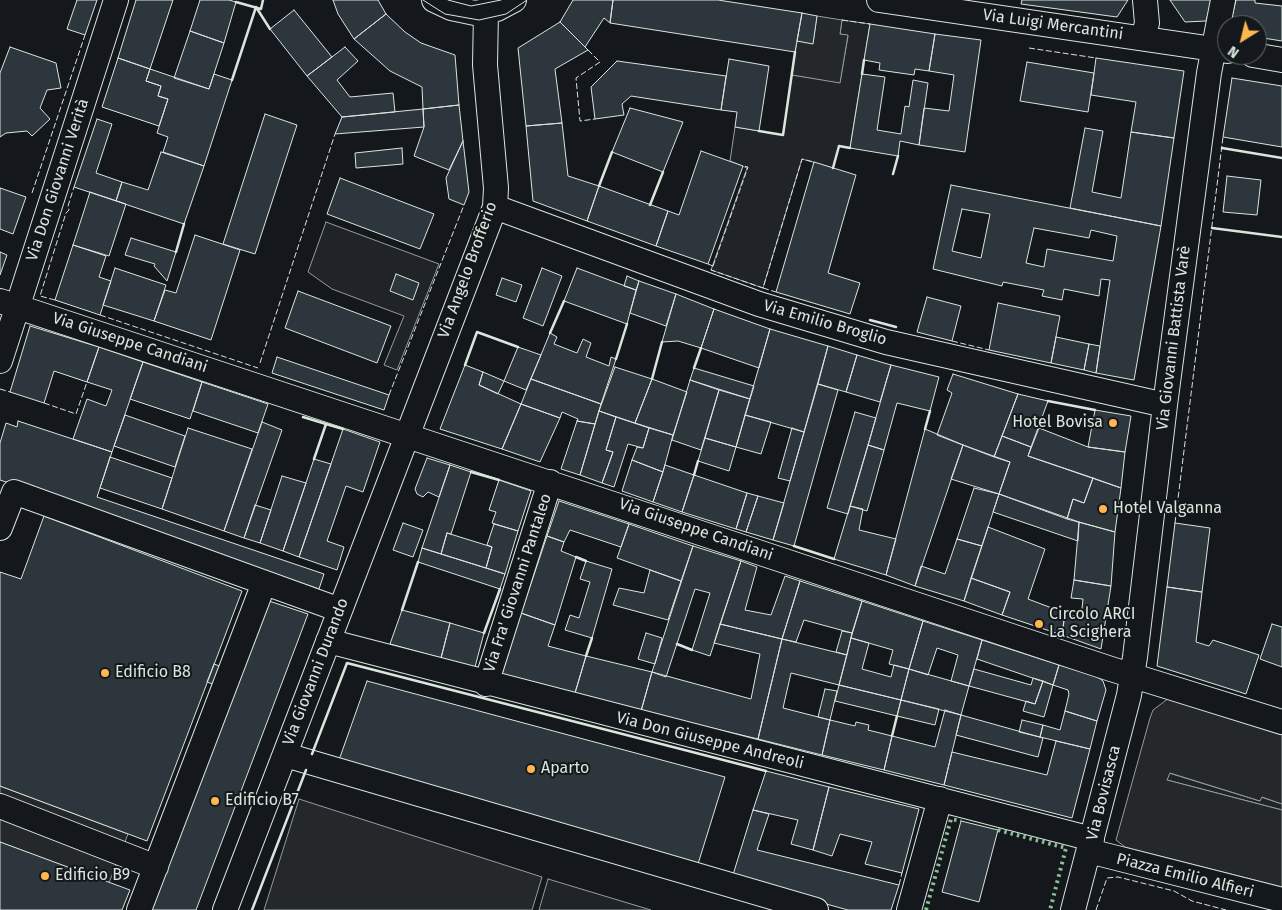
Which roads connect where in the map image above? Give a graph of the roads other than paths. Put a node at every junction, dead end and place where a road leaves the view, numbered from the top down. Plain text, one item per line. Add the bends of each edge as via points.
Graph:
1 (116, 0) edge
2 (434, 0) edge
3 (514, 0) edge
4 (879, 0) edge
5 (1145, 0) edge
6 (1223, 0) edge
7 (486, 11) junction
8 (1222, 15) edge
9 (1143, 38) junction
10 (1217, 50) edge
11 (1267, 58) edge
12 (1282, 60) edge
13 (1218, 65) edge
14 (495, 207) junction
15 (9, 304) edge
16 (0, 361) edge
17 (1165, 405) junction
18 (406, 434) junction
19 (550, 482) junction
20 (0, 528) edge
21 (264, 583) junction
22 (340, 610) junction
23 (328, 641) junction
24 (1132, 676) junction
25 (486, 684) junction
26 (1282, 722) edge
27 (289, 756) dead end
28 (940, 799) junction
29 (0, 806) edge
30 (1090, 845) junction
31 (156, 867) junction
32 (1282, 900) edge
33 (139, 910) edge
34 (225, 910) edge
35 (816, 910) edge
36 (909, 910) edge
37 (1073, 910) edge

1 - 15 street, Via Don Giovanni Verità
2 - 7 street via 464,12
3 - 7 street
4 - 9 street, Via Luigi Mercantini
5 - 9 street via 1147,23
6 - 8 street, Via Giovanni Battista Varè
7 - 14 street, Via Angelo Brofferio via 485,65
9 - 10 street, Via Luigi Mercantini
11 - 12 street
13 - 17 street, Via Giovanni Battista Varè
14 - 17 street, Via Emilio Broglio via 758,304 868,336
14 - 18 street, Via Angelo Brofferio
15 - 16 street, Via Don Giovanni Verità
15 - 18 street, Via Giuseppe Candiani via 263,378
17 - 24 street, Via Giovanni Battista Varè
18 - 19 street, Via Giuseppe Candiani
18 - 22 street, Via Giovanni Durando
19 - 24 street, Via Giuseppe Candiani
19 - 25 street, Via Fra' Giovanni Pantaleo
20 - 21 street via 14,492
21 - 22 street
21 - 31 street
22 - 23 street, Via Giovanni Durando
23 - 25 street, Via Don Giuseppe Andreoli
23 - 34 street, Via Giovanni Durando
24 - 26 street
24 - 30 street, Via Bovisasca
25 - 28 street, Via Don Giuseppe Andreoli
27 - 35 street
28 - 30 street, Via Don Giuseppe Andreoli
28 - 36 street
29 - 31 street
30 - 32 street, Piazza Emilio Alfieri
30 - 37 street, Via Bovisasca
31 - 33 street

